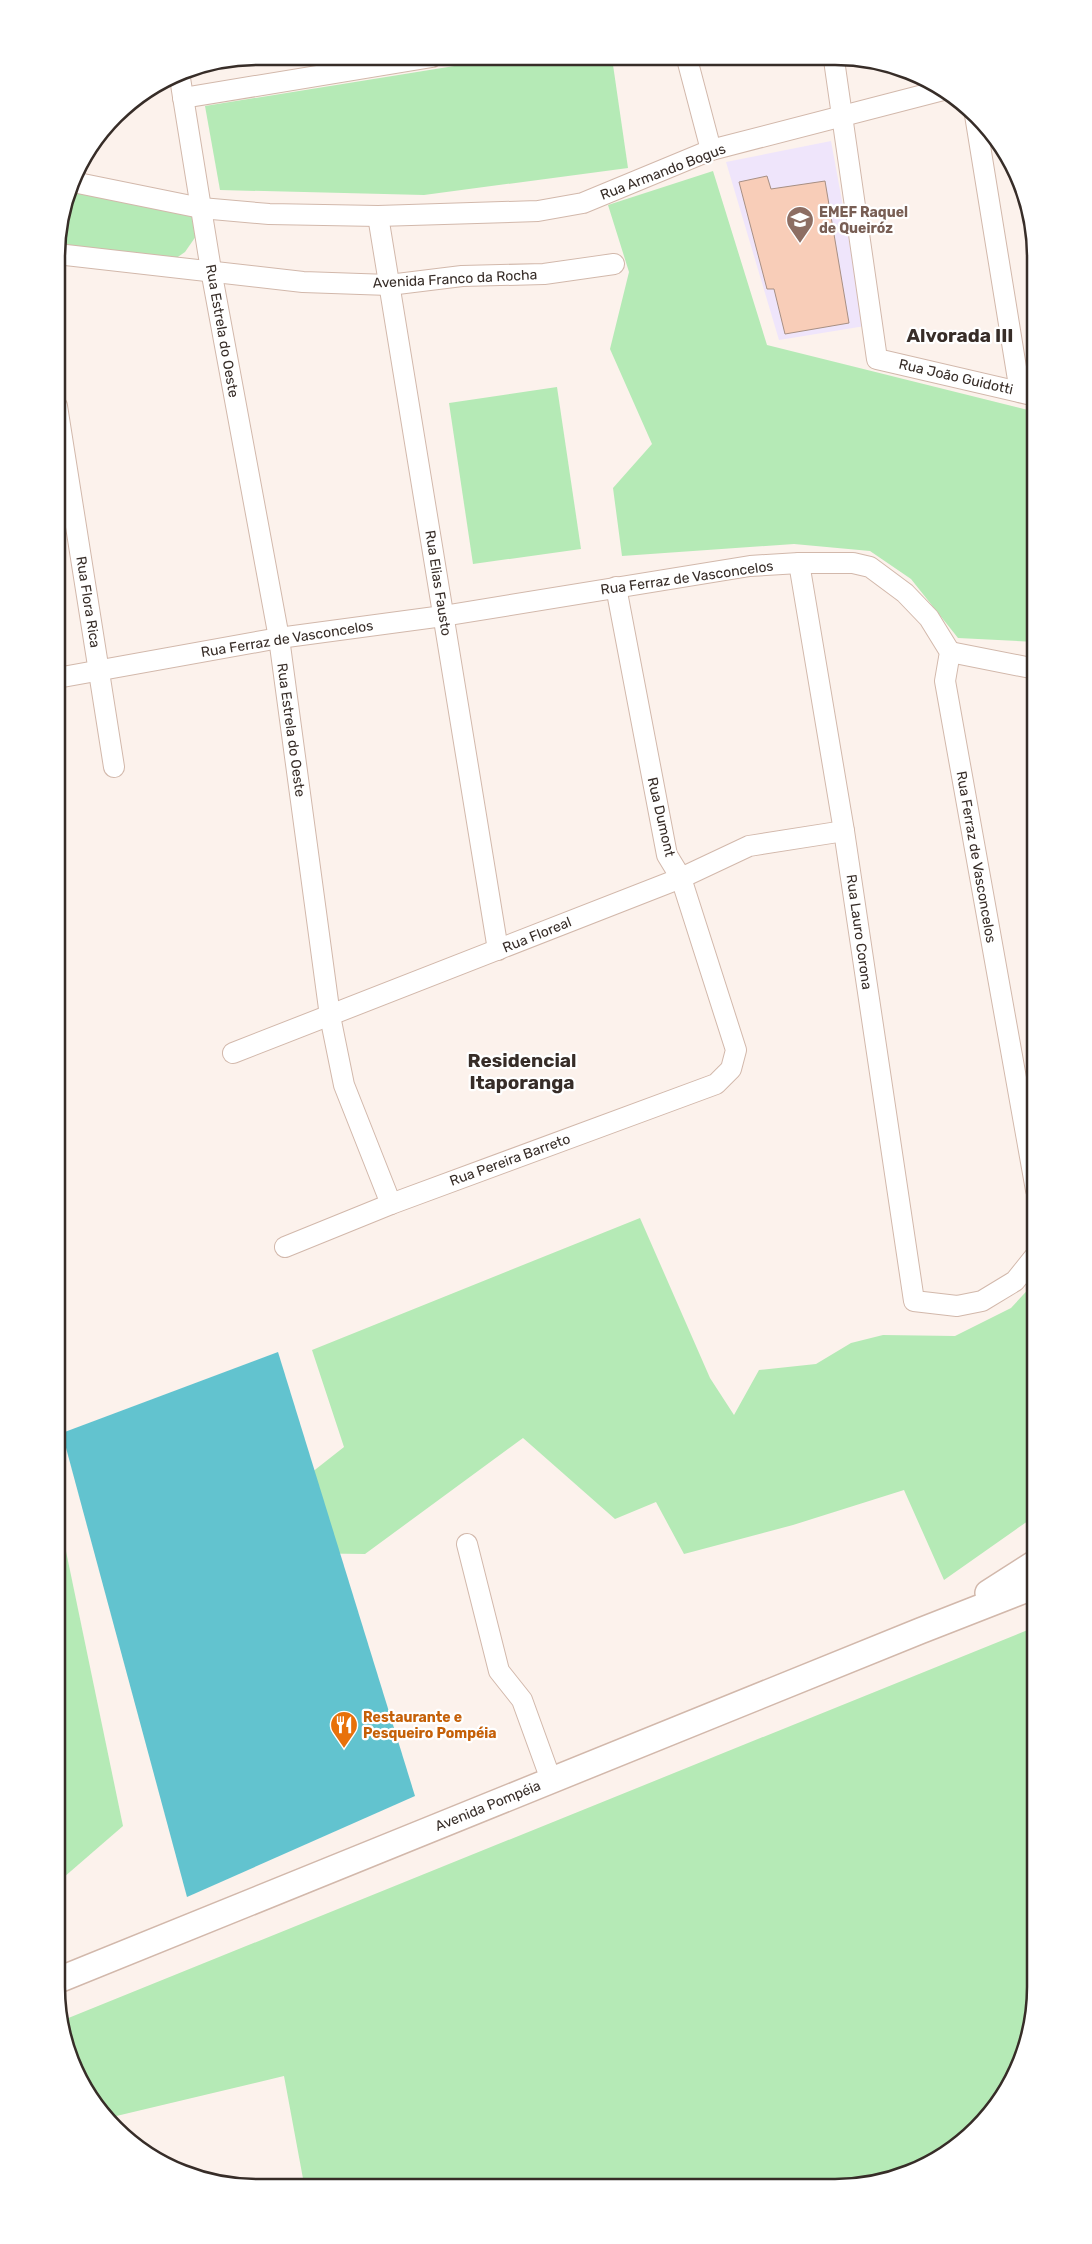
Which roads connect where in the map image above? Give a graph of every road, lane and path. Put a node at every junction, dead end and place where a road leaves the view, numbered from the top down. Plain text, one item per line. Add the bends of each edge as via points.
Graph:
1 (344, 65) edge
2 (689, 65) edge
3 (835, 65) edge
4 (180, 81) edge
5 (933, 92) edge
6 (183, 98) junction
7 (843, 116) junction
8 (978, 129) edge
9 (711, 150) junction
10 (80, 183) edge
11 (201, 208) junction
12 (378, 216) junction
13 (65, 255) edge
14 (614, 264) dead end
15 (210, 270) junction
16 (389, 285) junction
17 (1027, 389) edge
18 (1027, 394) edge
19 (65, 457) edge
20 (799, 564) junction
21 (616, 587) junction
22 (443, 616) junction
23 (279, 638) junction
24 (950, 652) junction
25 (1027, 666) edge
26 (99, 672) junction
27 (65, 677) edge
28 (114, 767) dead end
29 (844, 831) junction
30 (681, 878) junction
31 (498, 950) junction
32 (330, 1016) junction
33 (233, 1052) dead end
34 (731, 1068) joint
35 (1027, 1140) edge
36 (391, 1204) junction
37 (285, 1246) dead end
38 (1027, 1267) edge
39 (467, 1544) dead end
40 (1027, 1568) edge
41 (1027, 1589) edge
42 (920, 1631) junction
43 (551, 1780) junction
44 (65, 1977) edge

1 - 6 street
2 - 9 street
3 - 7 street
4 - 6 street, Rua Estrela do Oeste
5 - 7 street, Rua Armando Bogus
6 - 11 street, Rua Estrela do Oeste
7 - 9 street, Rua Armando Bogus
7 - 18 street, Rua João Guidotti via 877,358
8 - 17 street
9 - 12 street, Rua Armando Bogus via 583,203 538,211
10 - 11 street
11 - 12 street via 269,214
11 - 15 street, Rua Estrela do Oeste
12 - 16 street, Rua Elias Fausto
13 - 15 street, Avenida Franco da Rocha
14 - 16 street, Avenida Franco da Rocha via 544,274 462,276
15 - 16 street, Avenida Franco da Rocha via 303,282
15 - 23 street, Rua Estrela do Oeste
16 - 22 street, Rua Elias Fausto
19 - 26 street, Rua Flora Rica
20 - 21 street, Rua Ferraz de Vasconcelos via 750,566
20 - 24 street, Rua Ferraz de Vasconcelos via 853,563 870,568 905,594 929,618
20 - 29 street, Rua Lauro Corona
21 - 22 street, Rua Ferraz de Vasconcelos
21 - 30 street, Rua Dumont via 667,855
22 - 23 street, Rua Ferraz de Vasconcelos
22 - 31 street, Rua Elias Fausto
23 - 26 street, Rua Ferraz de Vasconcelos
23 - 32 street, Rua Estrela do Oeste
24 - 25 street
24 - 35 street, Rua Ferraz de Vasconcelos via 945,681
26 - 27 street, Rua Ferraz de Vasconcelos
26 - 28 street, Rua Flora Rica
29 - 30 street, Rua Floreal via 749,846
29 - 38 street, Rua Lauro Corona via 914,1301 956,1306 982,1301 1015,1281
30 - 31 street, Rua Floreal
30 - 34 street, Rua Dumont via 736,1050
31 - 32 street, Rua Floreal
32 - 33 street, Rua Floreal
32 - 36 street, Rua Estrela do Oeste via 344,1085
34 - 36 street, Rua Pereira Barreto via 716,1084
36 - 37 street, Rua Pereira Barreto
39 - 43 street via 499,1671 522,1700
40 - 42 main road, Avenida Pompéia
41 - 42 main road, Avenida Pompéia
42 - 43 main road, Avenida Pompéia
43 - 44 main road, Avenida Pompéia

